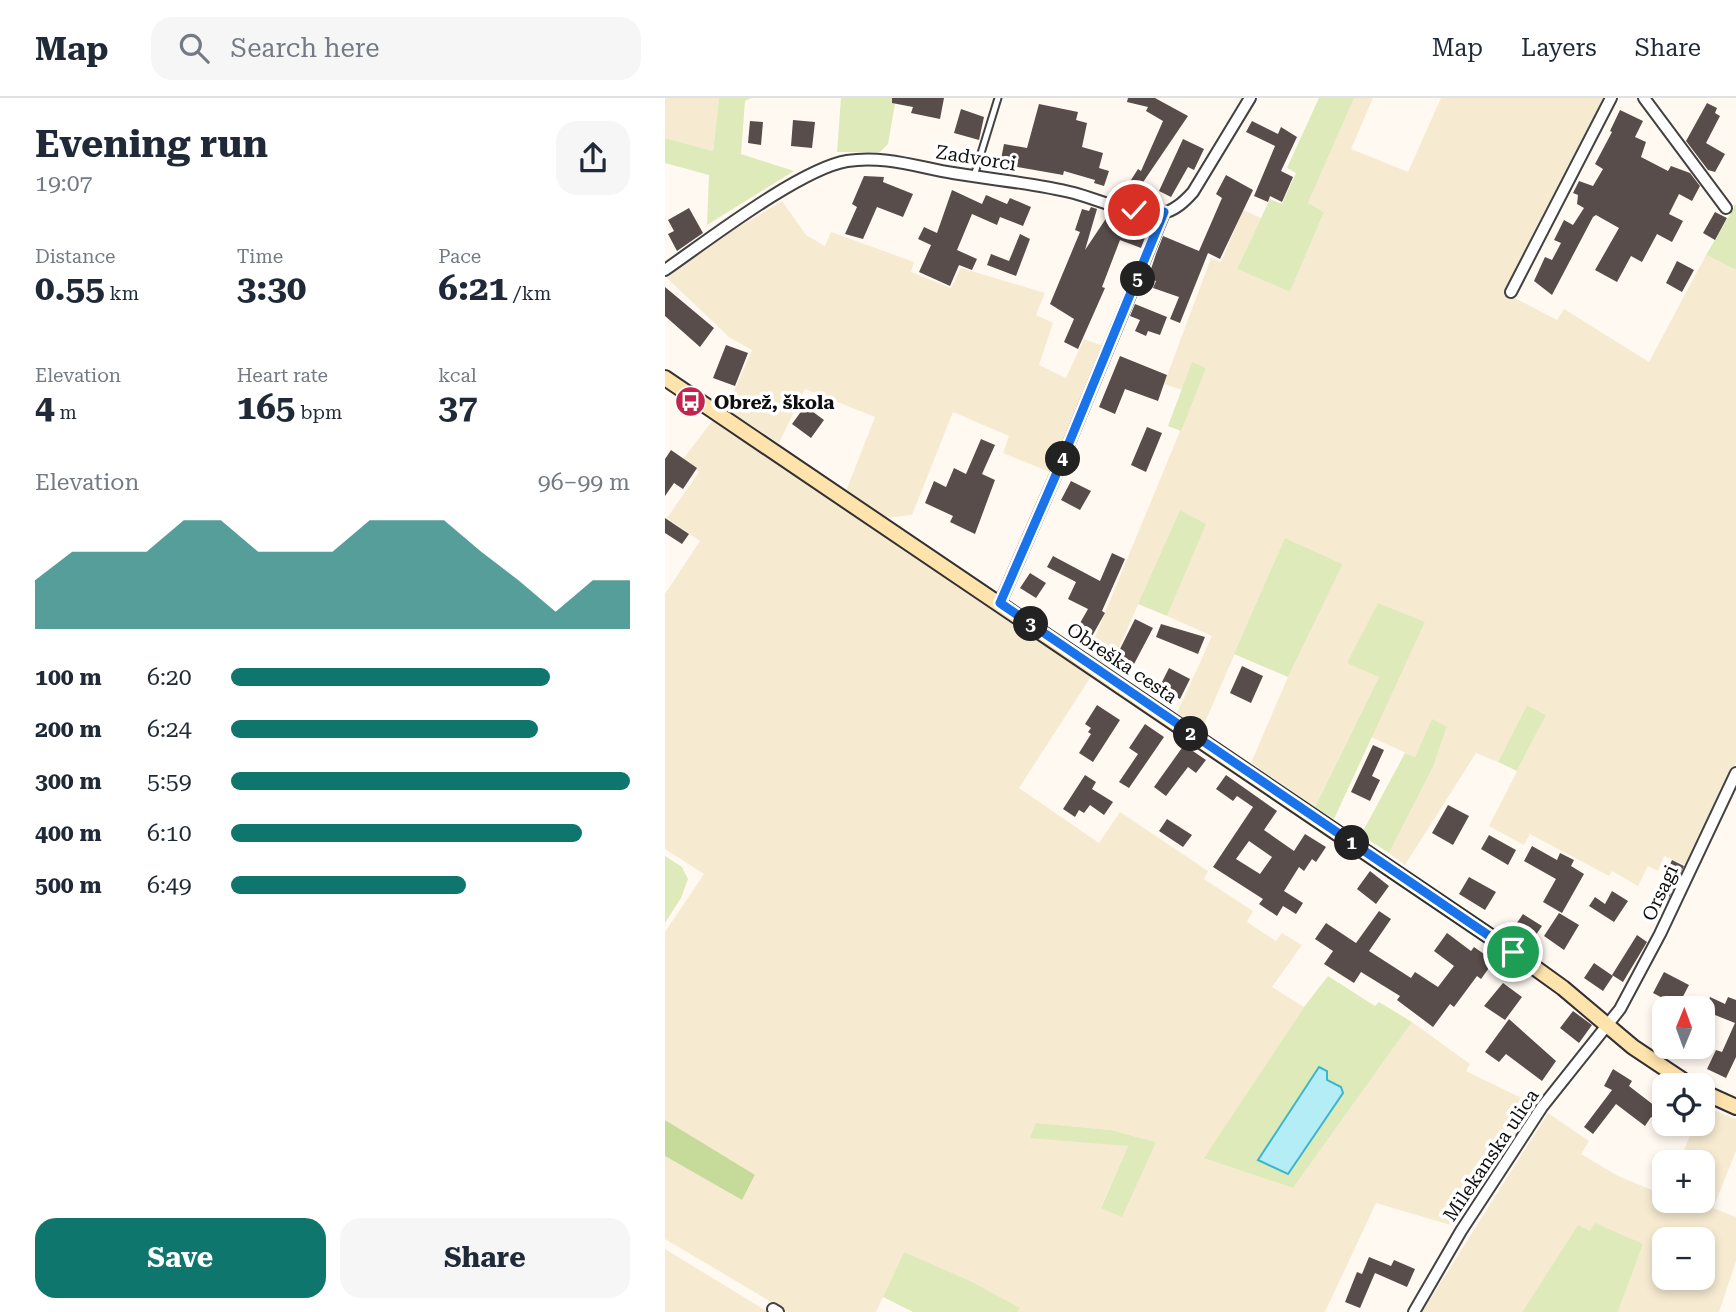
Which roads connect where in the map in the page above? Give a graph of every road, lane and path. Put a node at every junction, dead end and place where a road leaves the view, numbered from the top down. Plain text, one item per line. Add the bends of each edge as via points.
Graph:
1 (998, 98) edge
2 (1250, 98) edge
3 (1611, 98) edge
4 (1644, 98) edge
5 (974, 176) junction
6 (1726, 208) dead end
7 (1164, 212) junction
8 (665, 270) edge
9 (1511, 292) dead end
10 (665, 378) edge
11 (1000, 603) junction
12 (1736, 773) edge
13 (1608, 1025) junction
14 (1670, 1073) edge
15 (1715, 1098) edge
16 (1736, 1107) edge
17 (1414, 1312) edge

1 - 5 lane
2 - 7 street via 1193,192
3 - 9 street
4 - 6 street
5 - 7 street, Zadvorci via 1056,189 1150,213
5 - 8 street, Zadvorci via 876,160 831,165
7 - 11 street
10 - 11 main road, Obreška cesta
11 - 13 main road, Obreška cesta via 1513,952
12 - 13 street, Orsagi via 1660,934
13 - 14 main road, Obreška cesta
13 - 17 street, Milekanska ulica via 1542,1107
15 - 16 main road

